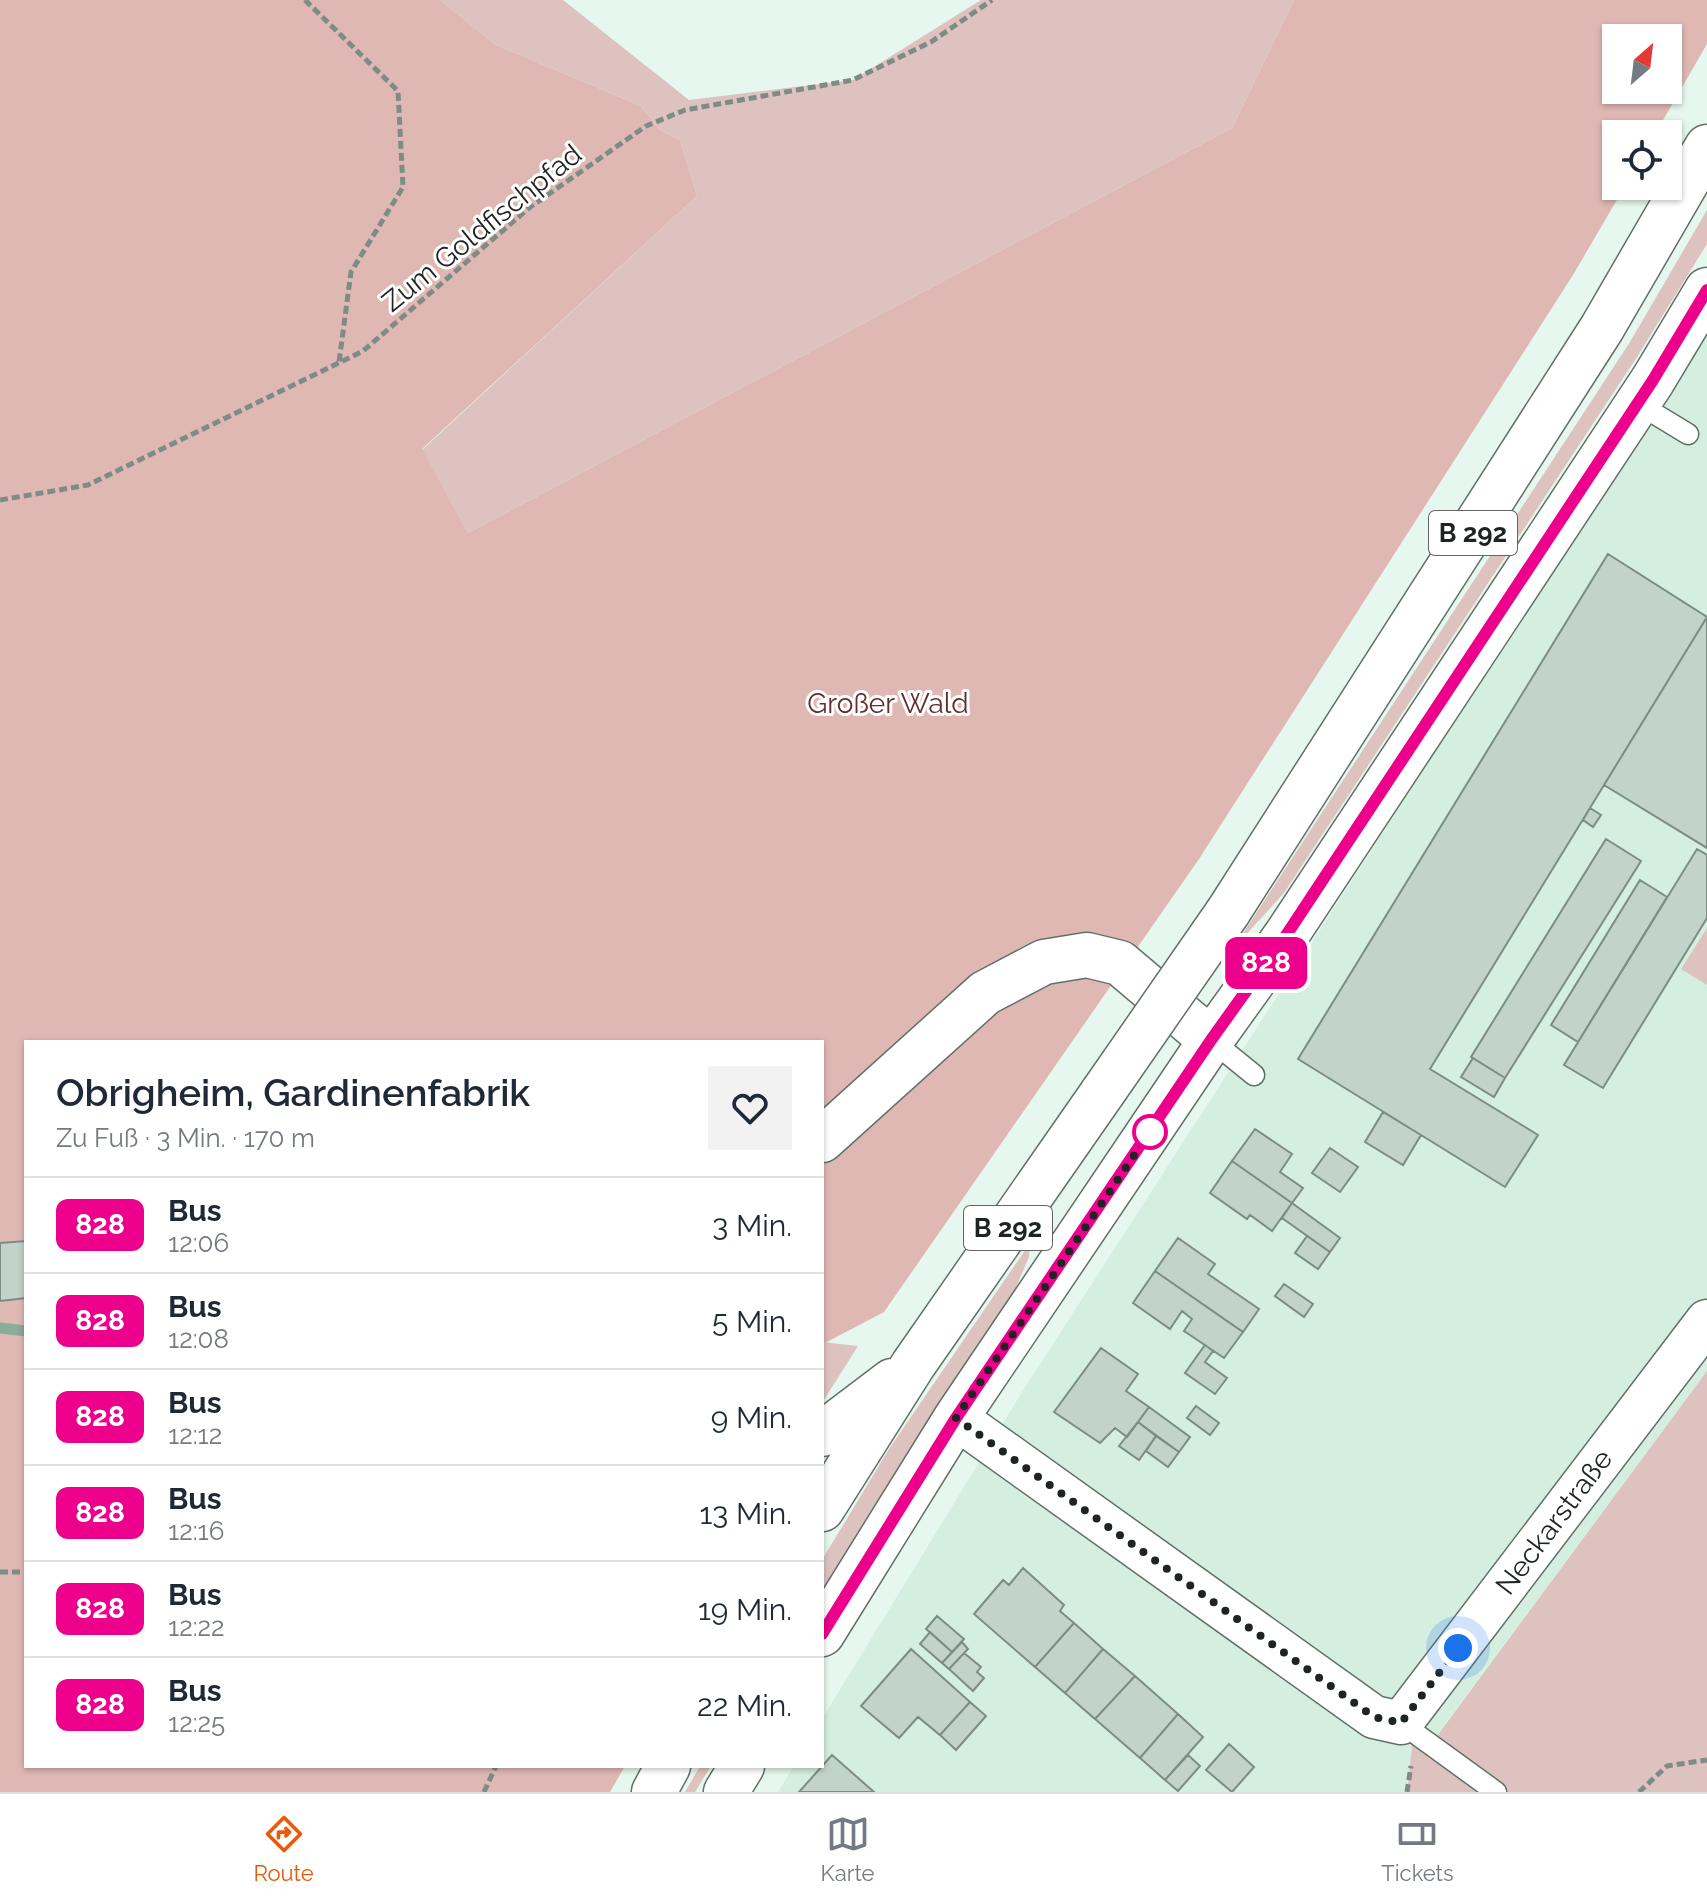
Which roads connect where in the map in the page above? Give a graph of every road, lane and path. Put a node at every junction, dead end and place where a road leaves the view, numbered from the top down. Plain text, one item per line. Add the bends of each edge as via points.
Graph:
1 (305, 0) edge
2 (992, 0) edge
3 (1707, 147) edge
4 (1707, 290) edge
5 (339, 363) junction
6 (1637, 403) junction
7 (1688, 434) dead end
8 (0, 500) edge
9 (1211, 1040) junction
10 (1254, 1075) dead end
11 (824, 1138) edge
12 (1707, 1321) edge
13 (913, 1365) junction
14 (956, 1418) junction
15 (824, 1432) edge
16 (824, 1506) edge
17 (0, 1572) edge
18 (24, 1572) edge
19 (824, 1631) edge
20 (1401, 1723) junction
21 (1707, 1760) edge
22 (495, 1768) edge
23 (667, 1768) edge
24 (741, 1768) edge
25 (484, 1792) edge
26 (654, 1792) edge
27 (726, 1792) edge
28 (1496, 1792) edge
29 (1639, 1792) edge

1 - 5 path via 398,91 403,187 351,272
2 - 5 path, Zum Goldfischpfad via 931,42 853,80 685,110 646,126 529,208 363,351
3 - 13 main road, B 292, bridge via 1602,328 1228,912
4 - 6 main road
5 - 8 path, Zum Goldfischpfad via 88,485
6 - 7 lane
6 - 9 main road via 1287,934
9 - 10 lane
9 - 11 main road via 1120,963 1087,955 1044,962 985,993
9 - 14 main road
12 - 20 street, Neckarstraße
13 - 15 main road
13 - 16 main road, B 292
14 - 19 main road
14 - 20 street via 1374,1717
17 - 18 path
20 - 28 lane
21 - 29 path via 1667,1766
22 - 25 path
23 - 26 main road
24 - 27 main road

